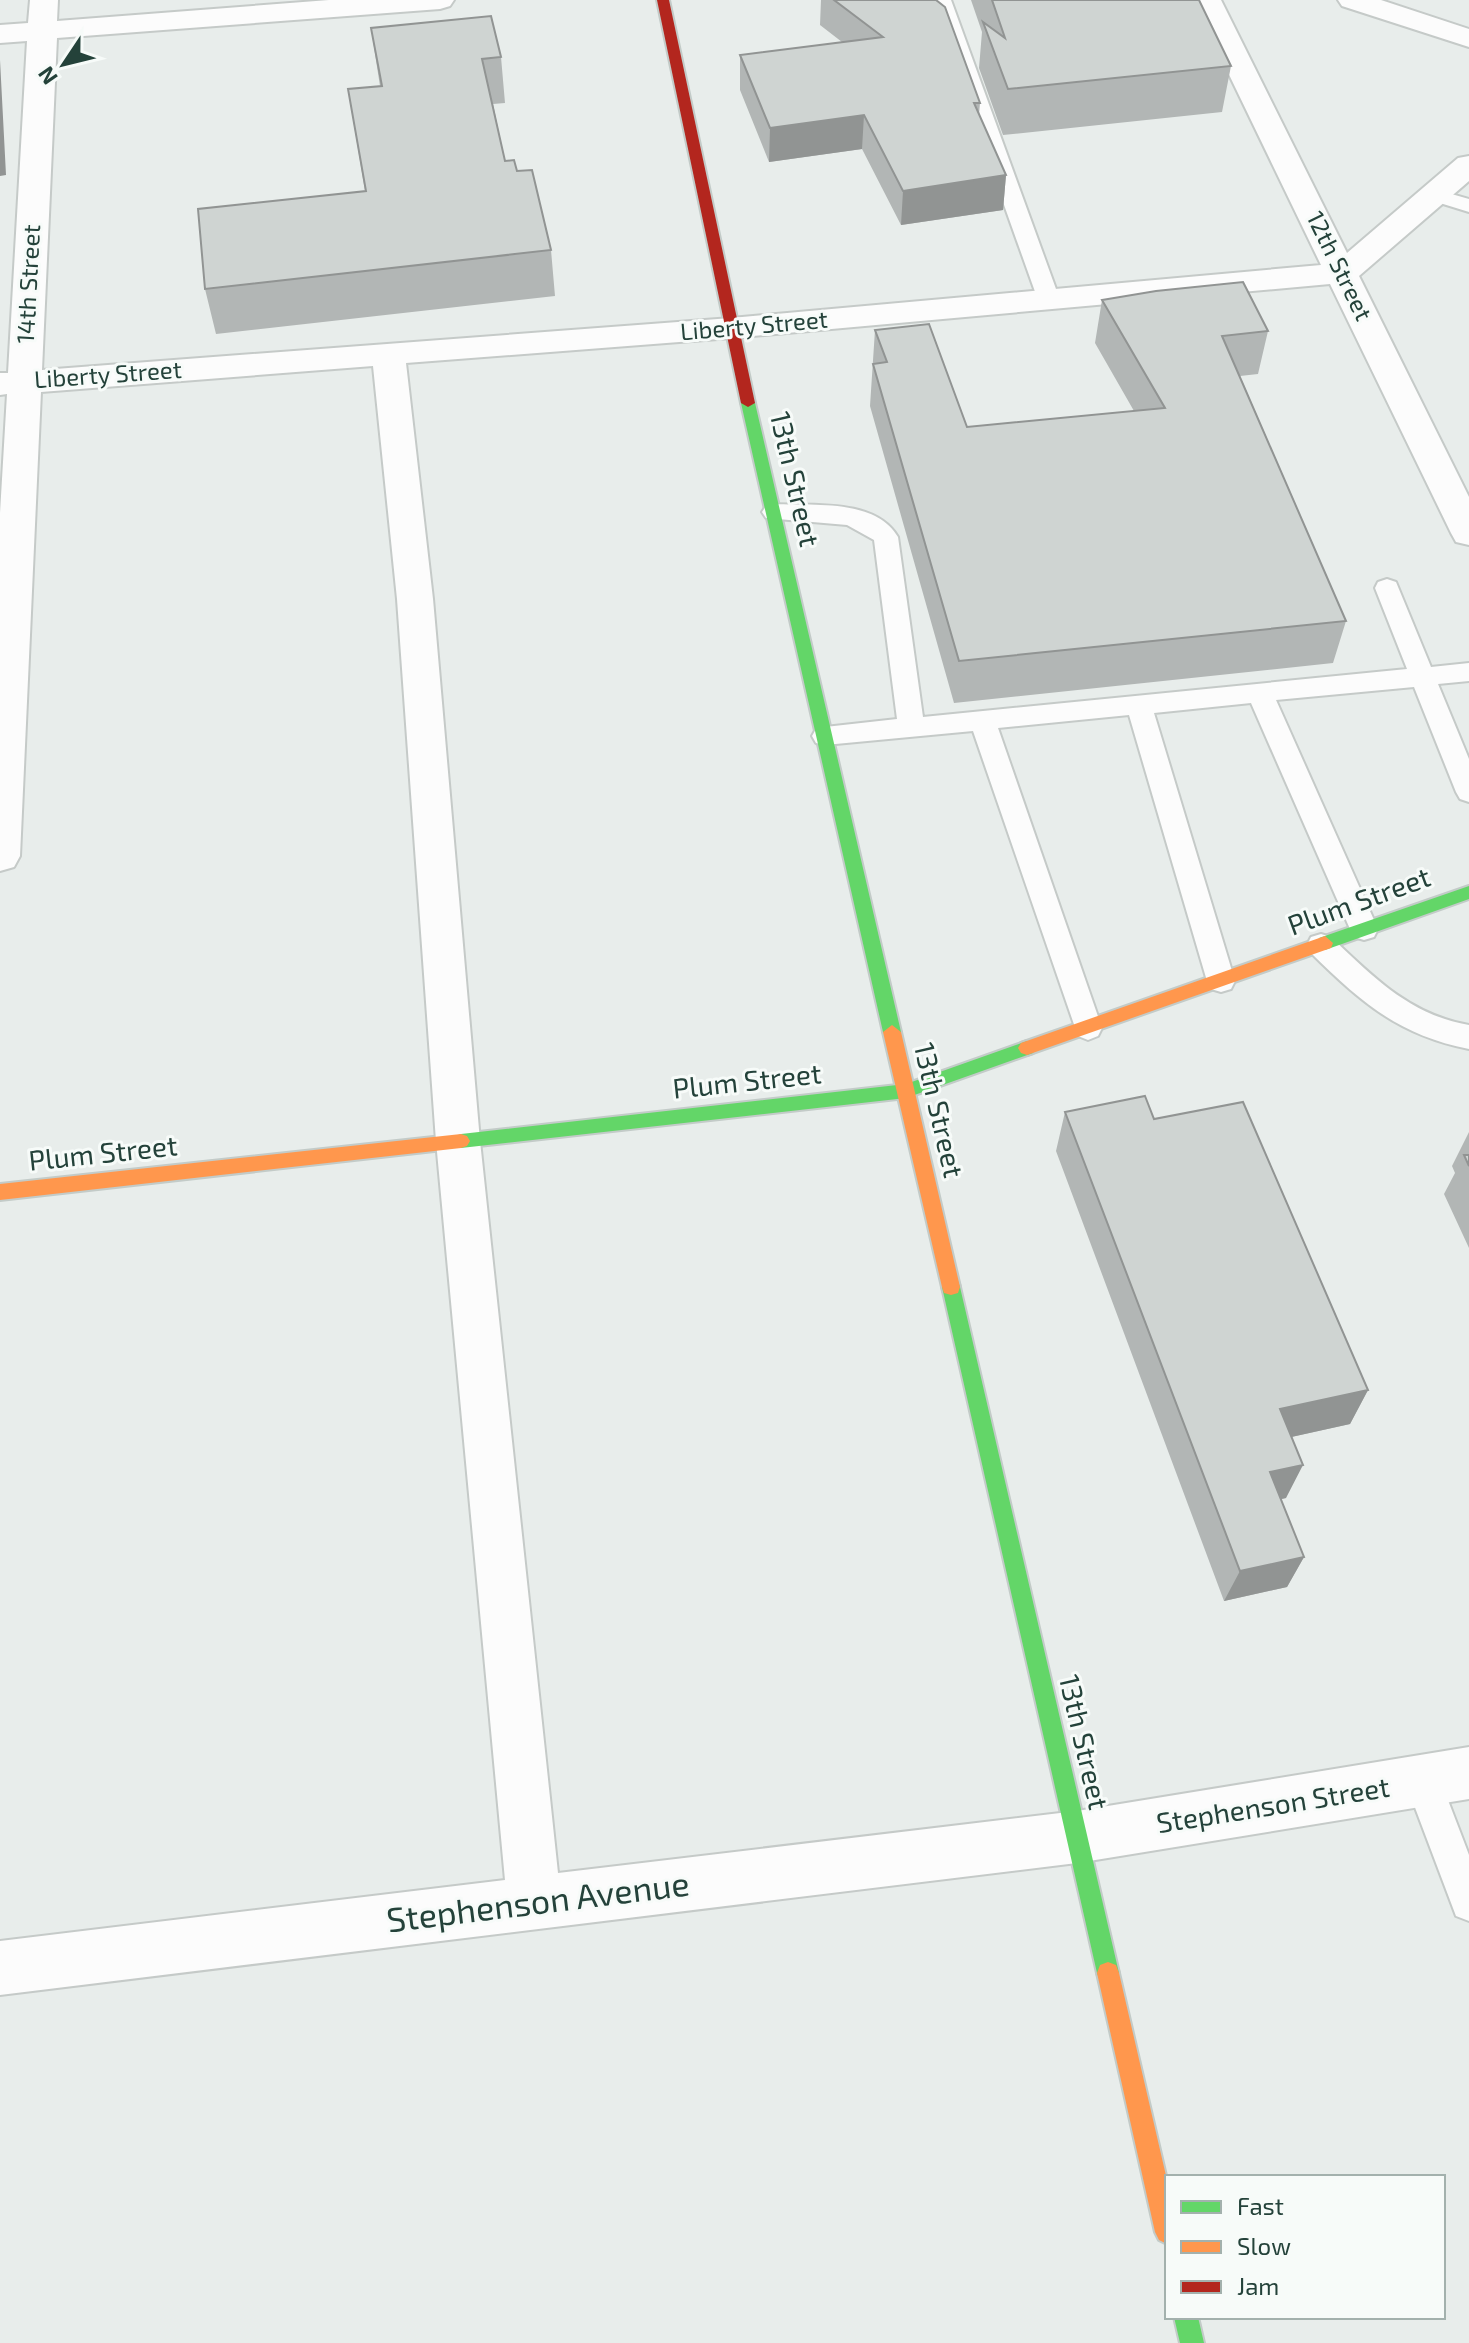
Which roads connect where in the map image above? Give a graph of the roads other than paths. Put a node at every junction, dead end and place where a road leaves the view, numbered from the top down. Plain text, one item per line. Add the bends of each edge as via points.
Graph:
1 (440, 0) edge
2 (663, 0) edge
3 (941, 0) edge
4 (1207, 0) edge
5 (1352, 0) edge
6 (354, 3) edge
7 (43, 16) edge
8 (0, 34) edge
9 (1469, 38) edge
10 (1469, 165) edge
11 (1434, 195) junction
12 (1469, 206) edge
13 (1343, 273) junction
14 (1049, 300) junction
15 (731, 328) junction
16 (388, 355) junction
17 (12, 382) edge
18 (774, 512) junction
19 (1469, 533) edge
20 (1387, 588) dead end
21 (1469, 672) edge
22 (1422, 676) junction
23 (1259, 691) junction
24 (1138, 703) junction
25 (982, 719) junction
26 (911, 727) junction
27 (825, 736) junction
28 (1469, 792) edge
29 (0, 856) edge
30 (1469, 892) edge
31 (1364, 929) junction
32 (1321, 945) junction
33 (1221, 981) junction
34 (1088, 1028) junction
35 (1469, 1037) edge
36 (906, 1091) junction
37 (458, 1141) junction
38 (0, 1192) edge
39 (1446, 1777) edge
40 (1077, 1837) junction
41 (534, 1903) junction
42 (1469, 1903) edge
43 (0, 1968) edge
44 (1165, 2223) edge
45 (1186, 2319) edge
46 (1192, 2343) edge

1 - 6 street
2 - 15 street, 13th Street
3 - 14 lane
4 - 13 street, 12th Street
5 - 9 street
6 - 7 street
7 - 8 street
7 - 17 street, 14th Street
10 - 11 street
11 - 12 lane
11 - 13 street
13 - 14 street, Liberty Street
13 - 19 street, 12th Street
14 - 15 street, Liberty Street
15 - 16 street, Liberty Street
15 - 18 street, 13th Street
16 - 17 street, Liberty Street
16 - 37 street via 415,599
17 - 29 street, 14th Street
18 - 26 lane via 859,517 886,537
18 - 27 street, 13th Street
20 - 22 lane
21 - 22 lane
22 - 23 lane
22 - 28 lane
23 - 24 lane
23 - 31 lane
24 - 25 lane
24 - 33 lane
25 - 26 lane
25 - 34 lane
26 - 27 lane
27 - 36 street, 13th Street
30 - 31 street, Plum Street
31 - 32 street, Plum Street
32 - 33 street, Plum Street
32 - 35 lane via 1381,1002 1412,1021
33 - 34 street, Plum Street
34 - 36 street, Plum Street
36 - 37 street, Plum Street
36 - 40 street, 13th Street
37 - 38 street, Plum Street
37 - 41 street
39 - 40 street, Stephenson Street
39 - 42 lane
40 - 41 street, Stephenson Avenue
40 - 44 street, 13th Street
41 - 43 street, Stephenson Avenue
45 - 46 street

